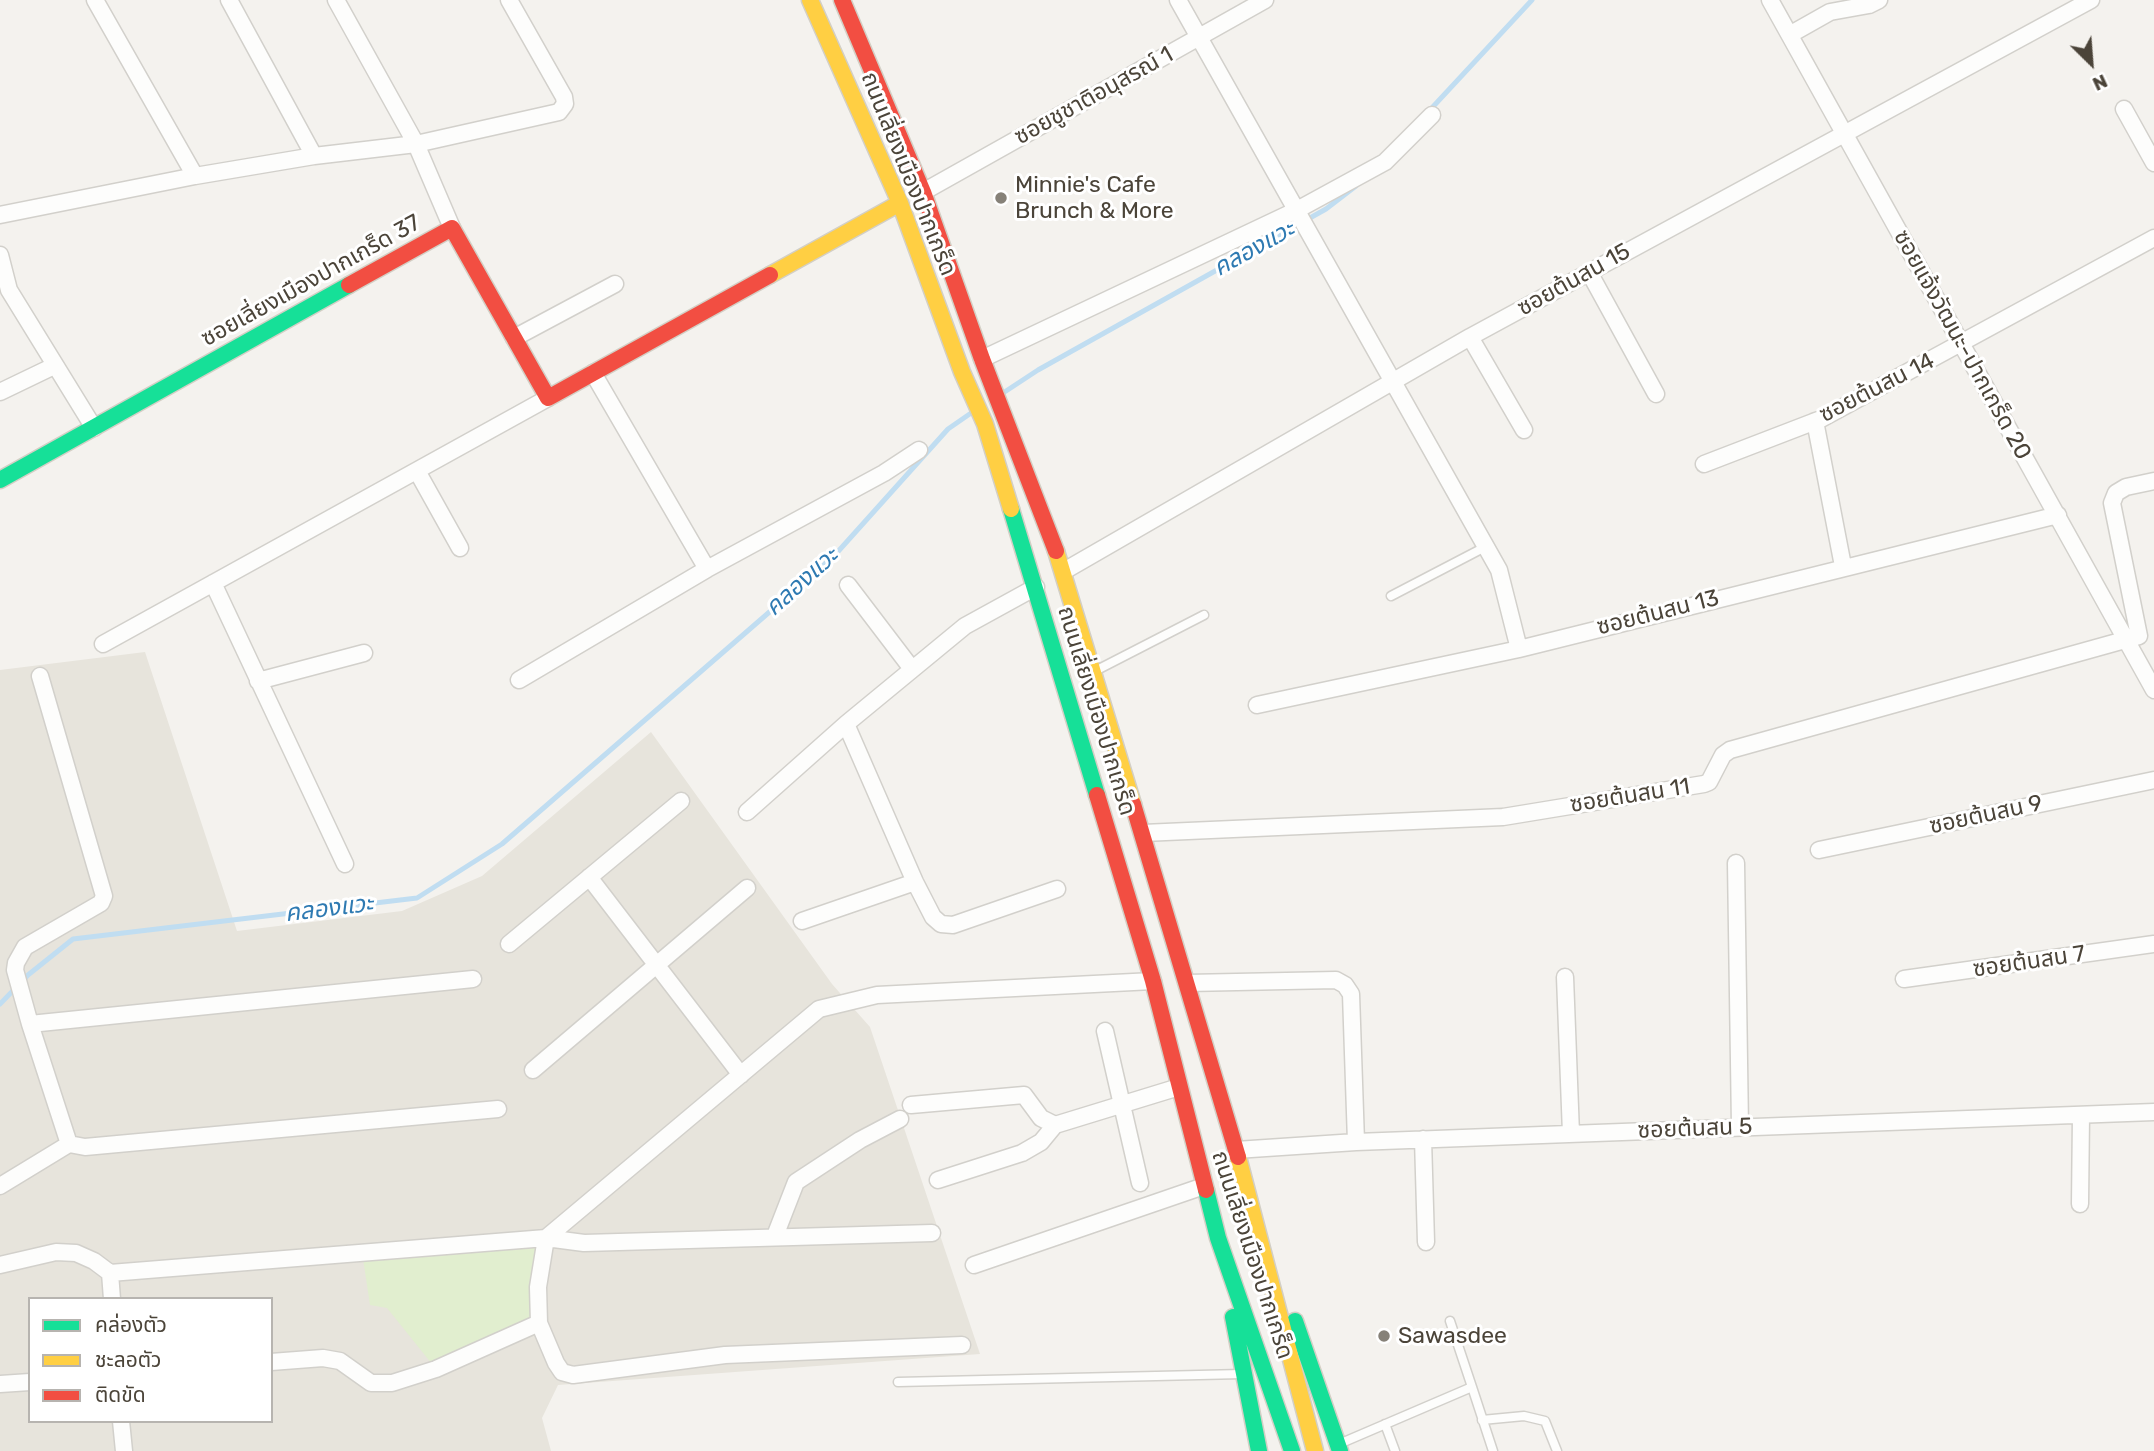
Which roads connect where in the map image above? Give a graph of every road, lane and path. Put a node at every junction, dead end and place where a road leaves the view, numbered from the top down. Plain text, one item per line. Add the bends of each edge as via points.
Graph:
1 (94, 0) edge
2 (229, 0) edge
3 (336, 0) edge
4 (509, 0) edge
5 (810, 0) edge
6 (842, 0) edge
7 (1178, 0) edge
8 (1265, 0) edge
9 (1770, 0) edge
10 (1879, 0) edge
11 (2091, 0) edge
12 (1791, 34) junction
13 (1200, 38) junction
14 (2124, 109) dead end
15 (1432, 115) dead end
16 (1847, 134) junction
17 (416, 144) junction
18 (314, 156) junction
19 (2154, 163) edge
20 (195, 176) junction
21 (923, 192) junction
22 (900, 203) junction
23 (1298, 213) junction
24 (0, 215) edge
25 (452, 228) junction
26 (2154, 238) edge
27 (0, 255) edge
28 (1589, 272) junction
29 (615, 284) dead end
30 (1470, 337) junction
31 (514, 338) junction
32 (1960, 346) junction
33 (983, 361) junction
34 (54, 366) junction
35 (593, 373) junction
36 (1392, 381) junction
37 (0, 391) edge
38 (1656, 394) dead end
39 (548, 398) junction
40 (1815, 421) junction
41 (94, 428) junction
42 (1524, 429) dead end
43 (919, 450) dead end
44 (1704, 464) dead end
45 (417, 471) junction
46 (0, 480) edge
47 (2154, 481) edge
48 (2058, 514) junction
49 (1487, 546) junction
50 (460, 548) dead end
51 (1843, 566) junction
52 (707, 569) junction
53 (1064, 571) junction
54 (213, 583) junction
55 (848, 584) dead end
56 (1036, 587) junction
57 (1391, 596) dead end
58 (1204, 615) dead end
59 (2126, 639) junction
60 (103, 644) dead end
61 (1519, 649) junction
62 (364, 653) dead end
63 (912, 669) junction
64 (1094, 671) junction
65 (40, 676) dead end
66 (519, 680) dead end
67 (258, 681) junction
68 (2154, 690) edge
69 (1257, 705) dead end
70 (846, 724) junction
71 (2154, 780) edge
72 (681, 800) dead end
73 (747, 812) dead end
74 (1143, 833) junction
75 (1819, 850) dead end
76 (1736, 863) dead end
77 (345, 864) dead end
78 (589, 877) junction
79 (915, 882) junction
80 (747, 888) dead end
81 (1057, 889) dead end
82 (802, 920) dead end
83 (509, 944) dead end
84 (2154, 944) edge
85 (657, 965) junction
86 (1565, 977) dead end
87 (473, 979) dead end
88 (1904, 979) dead end
89 (1153, 981) junction
90 (1187, 983) junction
91 (30, 1024) junction
92 (1105, 1031) dead end
93 (533, 1070) dead end
94 (741, 1075) junction
95 (1179, 1087) junction
96 (911, 1105) dead end
97 (1122, 1105) junction
98 (498, 1110) dead end
99 (2154, 1112) edge
100 (2081, 1116) junction
101 (900, 1119) dead end
102 (1055, 1125) junction
103 (1740, 1127) junction
104 (1571, 1134) junction
105 (1423, 1139) junction
106 (1356, 1142) junction
107 (69, 1144) junction
108 (1236, 1150) junction
109 (938, 1180) dead end
110 (1140, 1183) dead end
111 (0, 1186) edge
112 (1204, 1186) junction
113 (1247, 1186) junction
114 (2080, 1204) dead end
115 (932, 1233) dead end
116 (775, 1236) junction
117 (546, 1238) junction
118 (1218, 1238) junction
119 (1426, 1242) dead end
120 (0, 1265) edge
121 (974, 1265) dead end
122 (110, 1273) junction
123 (112, 1297) edge
124 (1450, 1321) dead end
125 (539, 1323) junction
126 (962, 1345) dead end
127 (273, 1363) edge
128 (1245, 1374) junction
129 (28, 1382) edge
130 (898, 1382) dead end
131 (0, 1384) edge
132 (1472, 1387) junction
133 (1482, 1420) junction
134 (121, 1423) edge
135 (1385, 1424) junction
136 (1339, 1448) edge
137 (124, 1451) edge
138 (1259, 1451) edge
139 (1292, 1451) edge
140 (1315, 1451) edge
141 (1395, 1451) edge
142 (1493, 1451) edge
143 (1557, 1451) edge

1 - 20 street
2 - 18 street
3 - 17 street
4 - 17 street via 565,104 559,112
5 - 22 main road, ถนนเลี่ยงเมืองปากเกร็ด
6 - 21 main road, ถนนเลี่ยงเมืองปากเกร็ด
7 - 13 street
8 - 13 street, ซอยชูชาติอนุสรณ์ 1
9 - 12 street, ซอยแจ้งวัฒนะ-ปากเกร็ด 20
10 - 12 street via 1830,12
11 - 16 street, ซอยต้นสน 15
12 - 16 street, ซอยแจ้งวัฒนะ-ปากเกร็ด 20
13 - 21 street, ซอยชูชาติอนุสรณ์ 1
13 - 23 street
14 - 19 street
15 - 23 street via 1385,162
16 - 28 street, ซอยต้นสน 15
16 - 32 street, ซอยแจ้งวัฒนะ-ปากเกร็ด 20
17 - 18 street
17 - 25 street
18 - 20 street
20 - 24 street
21 - 33 main road, ถนนเลี่ยงเมืองปากเกร็ด
22 - 35 main road
22 - 56 main road, ถนนเลี่ยงเมืองปากเกร็ด via 985,424
23 - 33 street
23 - 36 street
25 - 31 main road, ซอยเลี่ยงเมืองปากเกร็ด 37
25 - 41 main road, ซอยเลี่ยงเมืองปากเกร็ด 37
26 - 32 street, ซอยต้นสน 14
27 - 34 street via 9,290
28 - 30 street, ซอยต้นสน 15
28 - 38 street
29 - 31 street
30 - 36 street, ซอยต้นสน 15
30 - 42 street
31 - 39 main road, ซอยเลี่ยงเมืองปากเกร็ด 37
32 - 40 street, ซอยต้นสน 14
32 - 48 street, ซอยแจ้งวัฒนะ-ปากเกร็ด 20
33 - 53 main road, ถนนเลี่ยงเมืองปากเกร็ด
34 - 37 street
34 - 41 street
35 - 39 main road
35 - 52 street
36 - 49 street
36 - 53 street, ซอยต้นสน 15
39 - 45 street
40 - 44 street, ซอยต้นสน 14
40 - 51 street
41 - 46 main road, ซอยเลี่ยงเมืองปากเกร็ด 37
43 - 52 street
45 - 50 street
45 - 54 street
47 - 59 street via 2126,487 2112,503 2139,636
48 - 51 street, ซอยต้นสน 13
48 - 59 street, ซอยแจ้งวัฒนะ-ปากเกร็ด 20
49 - 57 lane
49 - 61 street via 1504,581
51 - 61 street, ซอยต้นสน 13
52 - 66 street
53 - 64 main road, ถนนเลี่ยงเมืองปากเกร็ด
54 - 60 street
54 - 67 street
55 - 63 street
56 - 63 street via 965,626
56 - 89 main road, ถนนเลี่ยงเมืองปากเกร็ด
58 - 64 lane
59 - 68 street, ซอยแจ้งวัฒนะ-ปากเกร็ด 20
59 - 74 street, ซอยต้นสน 11 via 1730,750 1704,784 1503,817
61 - 69 street, ซอยต้นสน 13
62 - 67 street
63 - 70 street
64 - 74 main road, ถนนเลี่ยงเมืองปากเกร็ด
65 - 91 street via 104,897 25,947 15,970
67 - 77 street
70 - 73 street
70 - 79 street
71 - 75 street, ซอยต้นสน 9
72 - 78 street
74 - 90 main road, ถนนเลี่ยงเมืองปากเกร็ด
76 - 103 street
78 - 83 street
78 - 85 street
79 - 81 street via 933,917 953,925
79 - 82 street
80 - 85 street
84 - 88 street, ซอยต้นสน 7
85 - 93 street
85 - 94 street
86 - 104 street
87 - 91 street
89 - 94 street via 877,995 819,1009
89 - 95 main road, ถนนเลี่ยงเมืองปากเกร็ด
90 - 106 street via 1336,980 1345,985 1351,994
90 - 108 main road, ถนนเลี่ยงเมืองปากเกร็ด
91 - 107 street
92 - 97 street
94 - 117 street
95 - 97 street
95 - 112 main road, ถนนเลี่ยงเมืองปากเกร็ด
96 - 102 street via 1024,1095 1041,1118
97 - 102 street
97 - 110 street
98 - 107 street via 85,1147
99 - 100 street, ซอยต้นสน 5
100 - 103 street, ซอยต้นสน 5
100 - 114 street
101 - 116 street via 796,1182
102 - 109 street via 1041,1142 1022,1153
103 - 104 street, ซอยต้นสน 5
104 - 105 street, ซอยต้นสน 5
105 - 106 street, ซอยต้นสน 5
105 - 119 street
106 - 108 street, ซอยต้นสน 5
107 - 111 street
108 - 113 main road, ถนนเลี่ยงเมืองปากเกร็ด
112 - 118 main road, ถนนเลี่ยงเมืองปากเกร็ด
112 - 121 street
113 - 136 main road
113 - 140 main road, ถนนเลี่ยงเมืองปากเกร็ด
115 - 116 street
116 - 117 street via 584,1242
117 - 122 street
117 - 125 street via 538,1287
118 - 128 main road
118 - 139 main road, ถนนเลี่ยงเมืองปากเกร็ด
120 - 122 street via 56,1252 76,1253
122 - 123 street
124 - 132 lane
125 - 126 street via 556,1363 562,1372 573,1375 725,1355
125 - 127 street via 436,1369 391,1382 371,1383 340,1362 323,1358
128 - 130 lane
128 - 138 main road
129 - 131 street
132 - 133 lane
132 - 135 lane
133 - 142 lane
133 - 143 lane via 1524,1416 1545,1421
134 - 137 street
135 - 136 lane
135 - 141 lane

